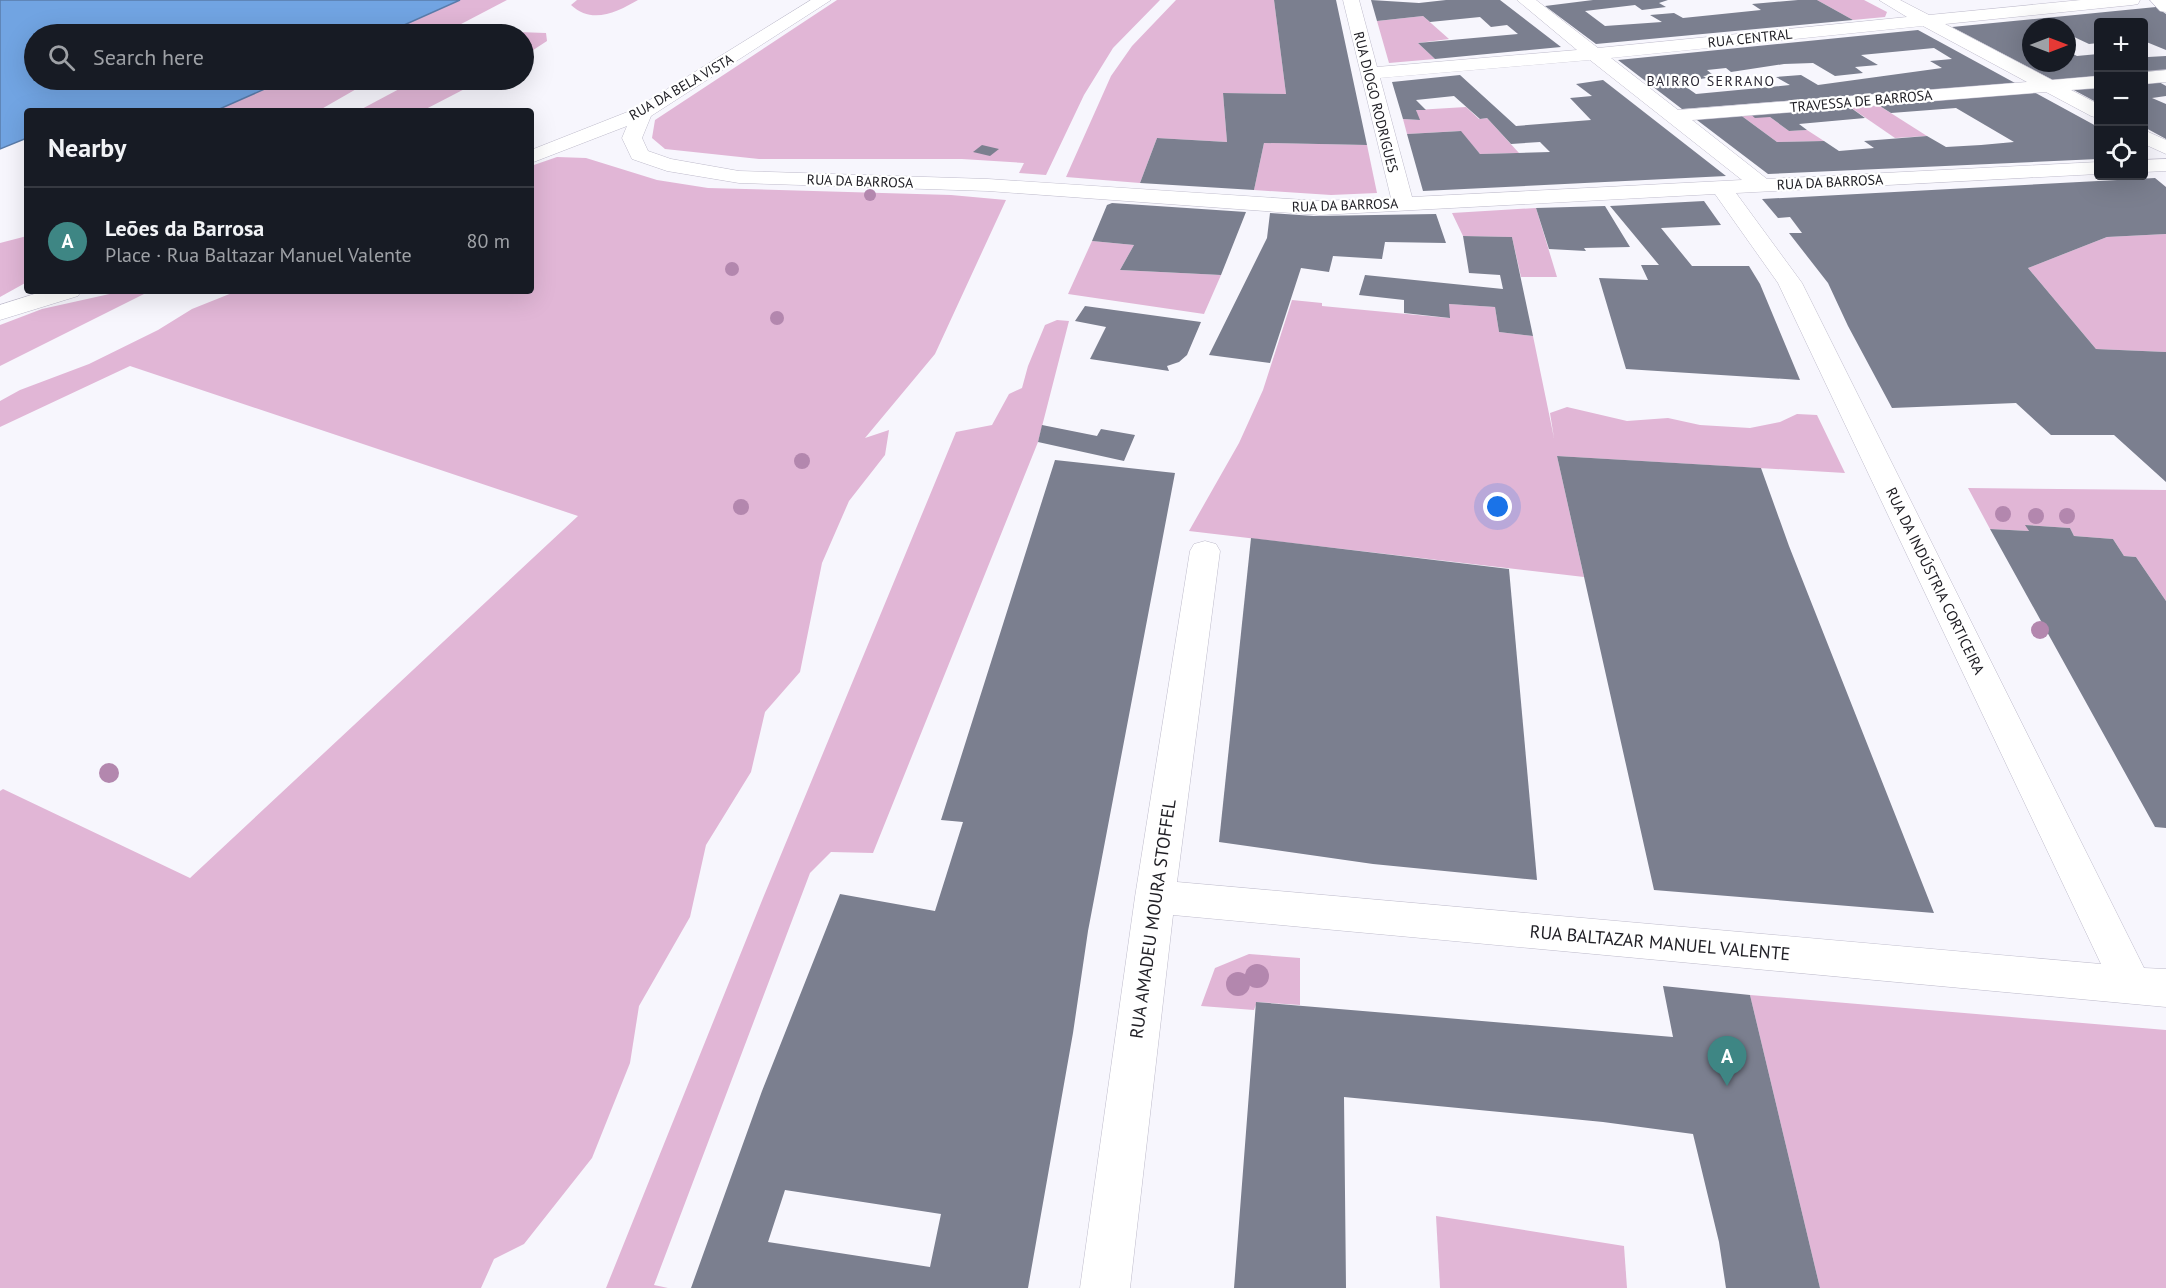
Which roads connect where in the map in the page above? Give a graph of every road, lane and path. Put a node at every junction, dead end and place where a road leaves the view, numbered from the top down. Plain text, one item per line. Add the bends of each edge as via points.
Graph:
1 (823, 0) edge
2 (1351, 0) edge
3 (1887, 0) edge
4 (2132, 0) edge
5 (2158, 0) edge
6 (1550, 1) edge
7 (1527, 2) edge
8 (2166, 7) edge
9 (1926, 21) junction
10 (1593, 54) junction
11 (1368, 73) junction
12 (2166, 76) edge
13 (2148, 78) edge
14 (2094, 82) edge
15 (2049, 86) junction
16 (2094, 110) edge
17 (642, 113) junction
18 (1673, 116) junction
19 (2148, 138) edge
20 (2166, 148) edge
21 (534, 156) edge
22 (2166, 165) edge
23 (2148, 166) edge
24 (2094, 168) edge
25 (1762, 185) junction
26 (1721, 187) junction
27 (1403, 203) junction
28 (25, 294) edge
29 (60, 294) edge
30 (0, 308) edge
31 (0, 313) edge
32 (1205, 551) dead end
33 (1155, 897) junction
34 (2149, 987) edge
35 (1105, 1288) edge

1 - 17 street, RUA DA BELA VISTA
2 - 11 street, RUA DIOGO RODRIGUES
3 - 9 street
4 - 9 street, RUA CENTRAL
5 - 8 street
6 - 7 street
7 - 10 street
9 - 10 street, RUA CENTRAL
9 - 15 street
10 - 11 street, RUA CENTRAL
10 - 18 street
11 - 27 street, RUA DIOGO RODRIGUES
12 - 13 street
14 - 15 street, TRAVESSA DE BARROSA
15 - 16 street
15 - 18 street, TRAVESSA DE BARROSA
17 - 21 street, RUA DA BELA VISTA
17 - 27 street, RUA DA BARROSA via 632,138 639,155 667,165 739,177 988,185 1320,208
18 - 25 street
19 - 20 street
22 - 23 street
24 - 25 street, RUA DA BARROSA
25 - 26 street, RUA DA BARROSA
26 - 27 street, RUA DA BARROSA
26 - 34 street, RUA DA INDÚSTRIA CORTICEIRA via 1790,283
28 - 30 street
29 - 31 street
32 - 33 street, RUA AMADEU MOURA STOFFEL
33 - 34 street, RUA BALTAZAR MANUEL VALENTE
33 - 35 street, RUA AMADEU MOURA STOFFEL

